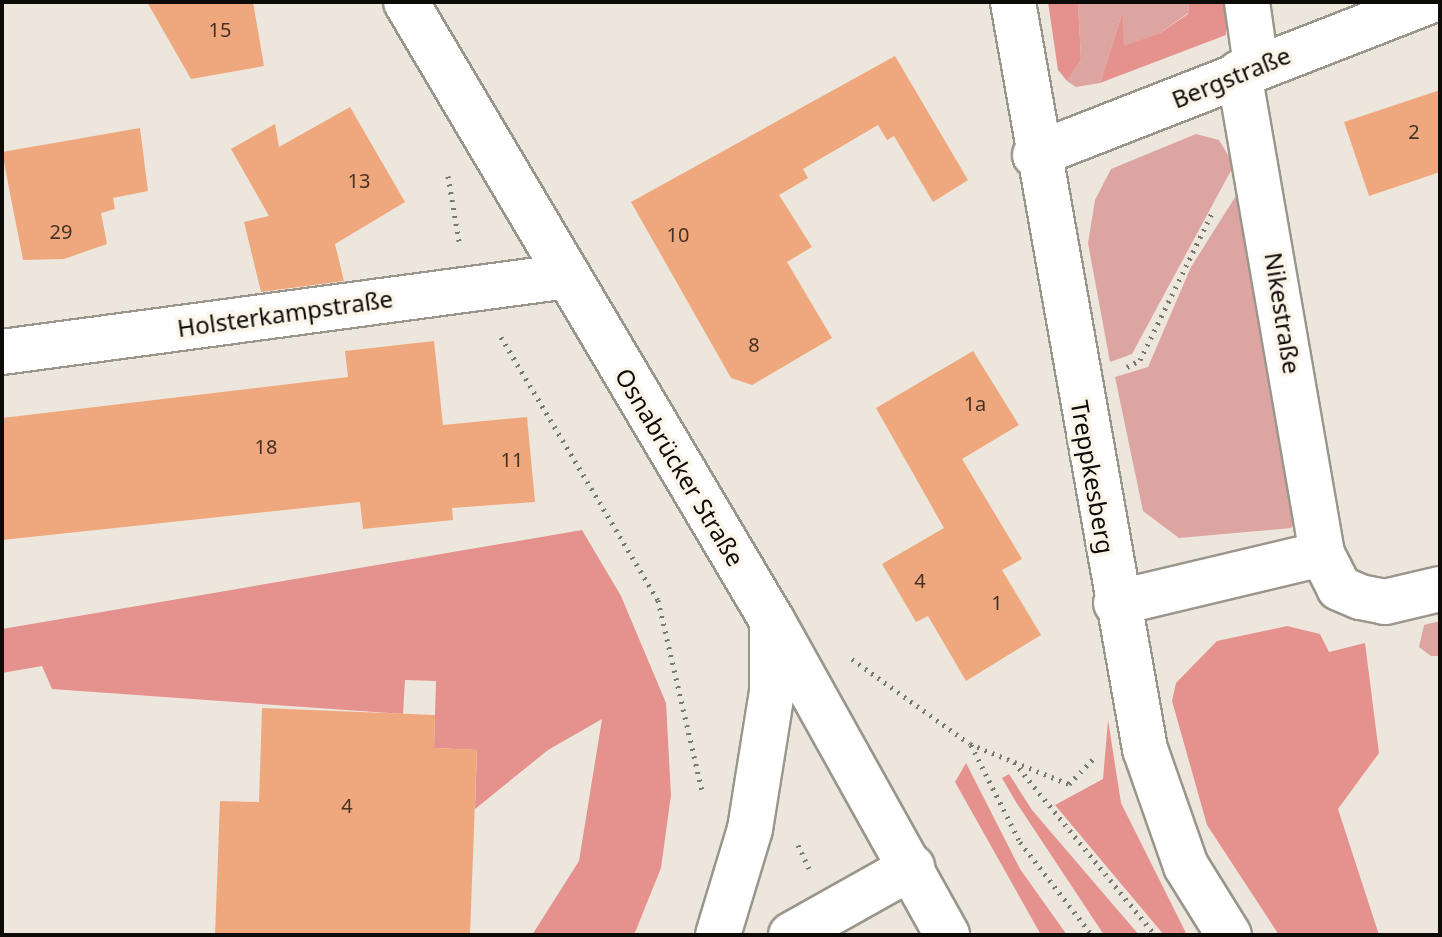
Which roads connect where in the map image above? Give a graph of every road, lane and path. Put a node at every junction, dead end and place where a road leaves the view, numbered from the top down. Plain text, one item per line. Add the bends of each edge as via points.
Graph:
1 (406, 2) edge
2 (1013, 2) edge
3 (1247, 2) edge
4 (1428, 2) edge
5 (1247, 69) junction
6 (1035, 155) junction
7 (446, 166) dead end
8 (1259, 167) junction
9 (568, 276) junction
10 (474, 288) junction
11 (2, 352) edge
12 (1123, 369) dead end
13 (1322, 554) junction
14 (1440, 589) edge
15 (1116, 603) junction
16 (773, 622) junction
17 (844, 655) dead end
18 (970, 744) junction
19 (1011, 759) junction
20 (1093, 767) dead end
21 (750, 829) junction
22 (912, 867) junction
23 (830, 913) junction
24 (718, 935) edge
25 (791, 935) edge
26 (947, 935) edge
27 (1092, 935) edge
28 (1155, 935) edge
29 (1229, 935) edge

1 - 9 street, Osnabrücker Straße
2 - 6 street, Treppkesberg
3 - 5 street, Nikestraße
4 - 5 street, Bergstraße
5 - 6 street, Bergstraße
5 - 8 street, Nikestraße
6 - 15 street, Treppkesberg
7 - 10 path
8 - 12 path via 1226,190 1140,360
8 - 13 street, Nikestraße
9 - 10 street, Holsterkampstraße
9 - 16 street, Osnabrücker Straße
10 - 11 street, Holsterkampstraße
10 - 21 path via 658,600 708,814
13 - 14 street, Nikestraße via 1339,588 1360,597 1385,602
13 - 15 street
15 - 29 street, Treppkesberg via 1145,749 1186,866
16 - 21 street via 772,692
16 - 22 street, Osnabrücker Straße
17 - 18 path via 873,668
18 - 19 path
18 - 27 path via 1020,842
19 - 20 path via 1069,784
19 - 28 path
21 - 23 path via 795,839
21 - 24 street
22 - 23 street
22 - 26 street, Osnabrücker Straße
23 - 25 street

